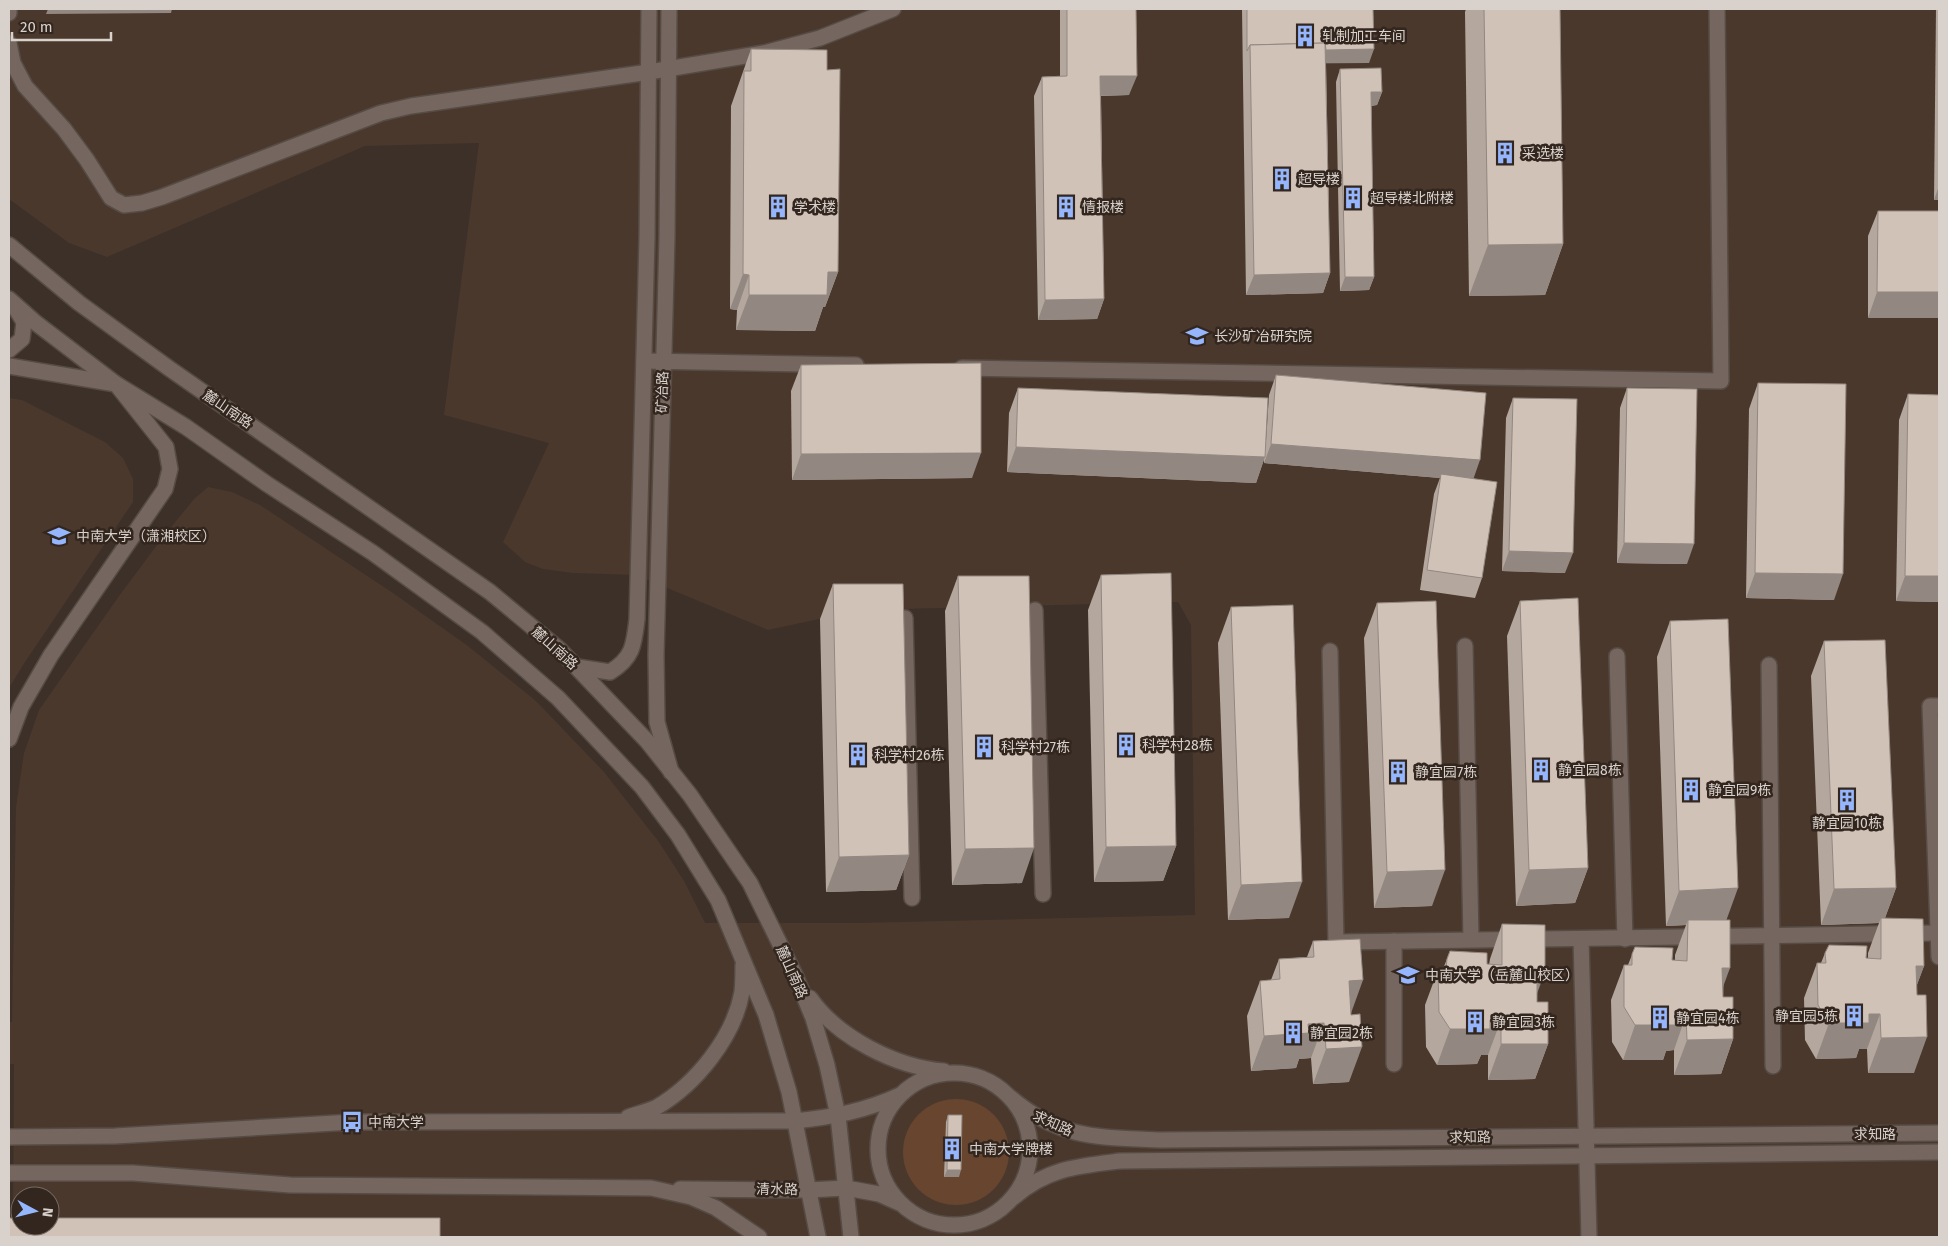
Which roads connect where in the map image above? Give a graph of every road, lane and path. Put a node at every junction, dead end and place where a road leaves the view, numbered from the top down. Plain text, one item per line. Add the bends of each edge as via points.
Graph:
1 (9, 9) edge
2 (649, 9) edge
3 (669, 9) edge
4 (893, 9) edge
5 (1717, 9) edge
6 (9, 13) edge
7 (9, 44) edge
8 (668, 69) junction
9 (649, 72) junction
10 (9, 245) edge
11 (10, 300) edge
12 (9, 350) edge
13 (644, 361) junction
14 (663, 361) junction
15 (9, 366) edge
16 (870, 366) edge
17 (949, 367) edge
18 (116, 384) junction
19 (1036, 610) dead end
20 (905, 618) edge
21 (1466, 646) dead end
22 (1330, 652) dead end
23 (1617, 656) dead end
24 (1769, 665) dead end
25 (577, 667) junction
26 (1939, 706) edge
27 (9, 739) edge
28 (671, 773) junction
29 (1043, 894) dead end
30 (912, 898) dead end
31 (1938, 933) edge
32 (1771, 936) junction
33 (1471, 939) junction
34 (1581, 939) junction
35 (1625, 939) junction
36 (1394, 941) junction
37 (1939, 957) edge
38 (744, 959) junction
39 (796, 977) junction
40 (1394, 1064) dead end
41 (1773, 1066) dead end
42 (958, 1073) junction
43 (900, 1096) junction
44 (1011, 1098) junction
45 (838, 1116) junction
46 (617, 1121) junction
47 (795, 1121) junction
48 (1939, 1133) edge
49 (1586, 1136) junction
50 (9, 1137) edge
51 (1939, 1152) edge
52 (1587, 1155) junction
53 (9, 1173) edge
54 (651, 1188) junction
55 (846, 1188) junction
56 (808, 1190) junction
57 (1014, 1197) junction
58 (900, 1203) junction
59 (965, 1225) junction
60 (758, 1237) edge
61 (818, 1237) edge
62 (850, 1237) edge
63 (945, 1237) edge
64 (1589, 1237) edge

1 - 6 street
2 - 9 street, 矿冶路
3 - 8 street, 矿冶路
4 - 8 street via 794,46
5 - 17 street via 1721,380
7 - 9 street via 13,63 25,86 64,128 111,198 124,205 162,197 381,113 410,106
8 - 9 street
8 - 14 street, 矿冶路
9 - 13 street, 矿冶路
10 - 25 street, 麓山南路 via 79,303 170,370 490,592
11 - 12 street via 24,322 22,339
11 - 18 street
13 - 14 street
13 - 25 street, 矿冶路 via 637,619 632,651 623,664 610,672
14 - 16 street
14 - 28 street, 矿冶路 via 656,689 657,722
15 - 18 street
18 - 27 street via 166,447 170,469 165,489 51,655 21,707
18 - 38 street via 186,427 373,553 482,632 558,698 642,787 678,835 718,900
19 - 29 street
20 - 30 street
21 - 33 street
22 - 36 street via 1336,942
23 - 35 street
24 - 32 street
25 - 28 street, 麓山南路 via 647,741
26 - 31 street via 1930,706
28 - 39 street, 麓山南路 via 750,882
31 - 32 street
31 - 37 street
32 - 35 street
32 - 41 street
33 - 34 street
33 - 36 street
34 - 35 street
34 - 49 street
36 - 40 street
38 - 46 street via 742,992 730,1028 711,1059 685,1086 656,1107
38 - 47 street via 766,1015
39 - 42 street via 826,1018 847,1035 903,1061
39 - 45 street, 麓山南路 via 827,1065
42 - 43 street via 937,1075 917,1083
42 - 44 street via 978,1076
43 - 45 street
43 - 58 street via 882,1124 879,1141 883,1174
44 - 49 street, 求知路 via 1053,1126 1075,1134 1104,1138
44 - 57 street via 1025,1121 1030,1147 1027,1173
45 - 47 street
45 - 55 street, 麓山南路
46 - 47 street
46 - 50 street via 352,1122 115,1136
47 - 56 street
48 - 49 street, 求知路
49 - 52 street
51 - 52 street, 求知路
52 - 57 street, 求知路 via 1120,1161 1064,1169 1029,1184
52 - 64 street
53 - 54 street via 132,1173 290,1185
54 - 56 street, 清水路
54 - 60 street via 691,1197 716,1208
55 - 56 street, 清水路
55 - 58 street, 清水路 via 879,1194
55 - 62 street, 麓山南路
56 - 61 street
57 - 59 street via 984,1220
58 - 59 street via 930,1222 947,1226
59 - 63 street

